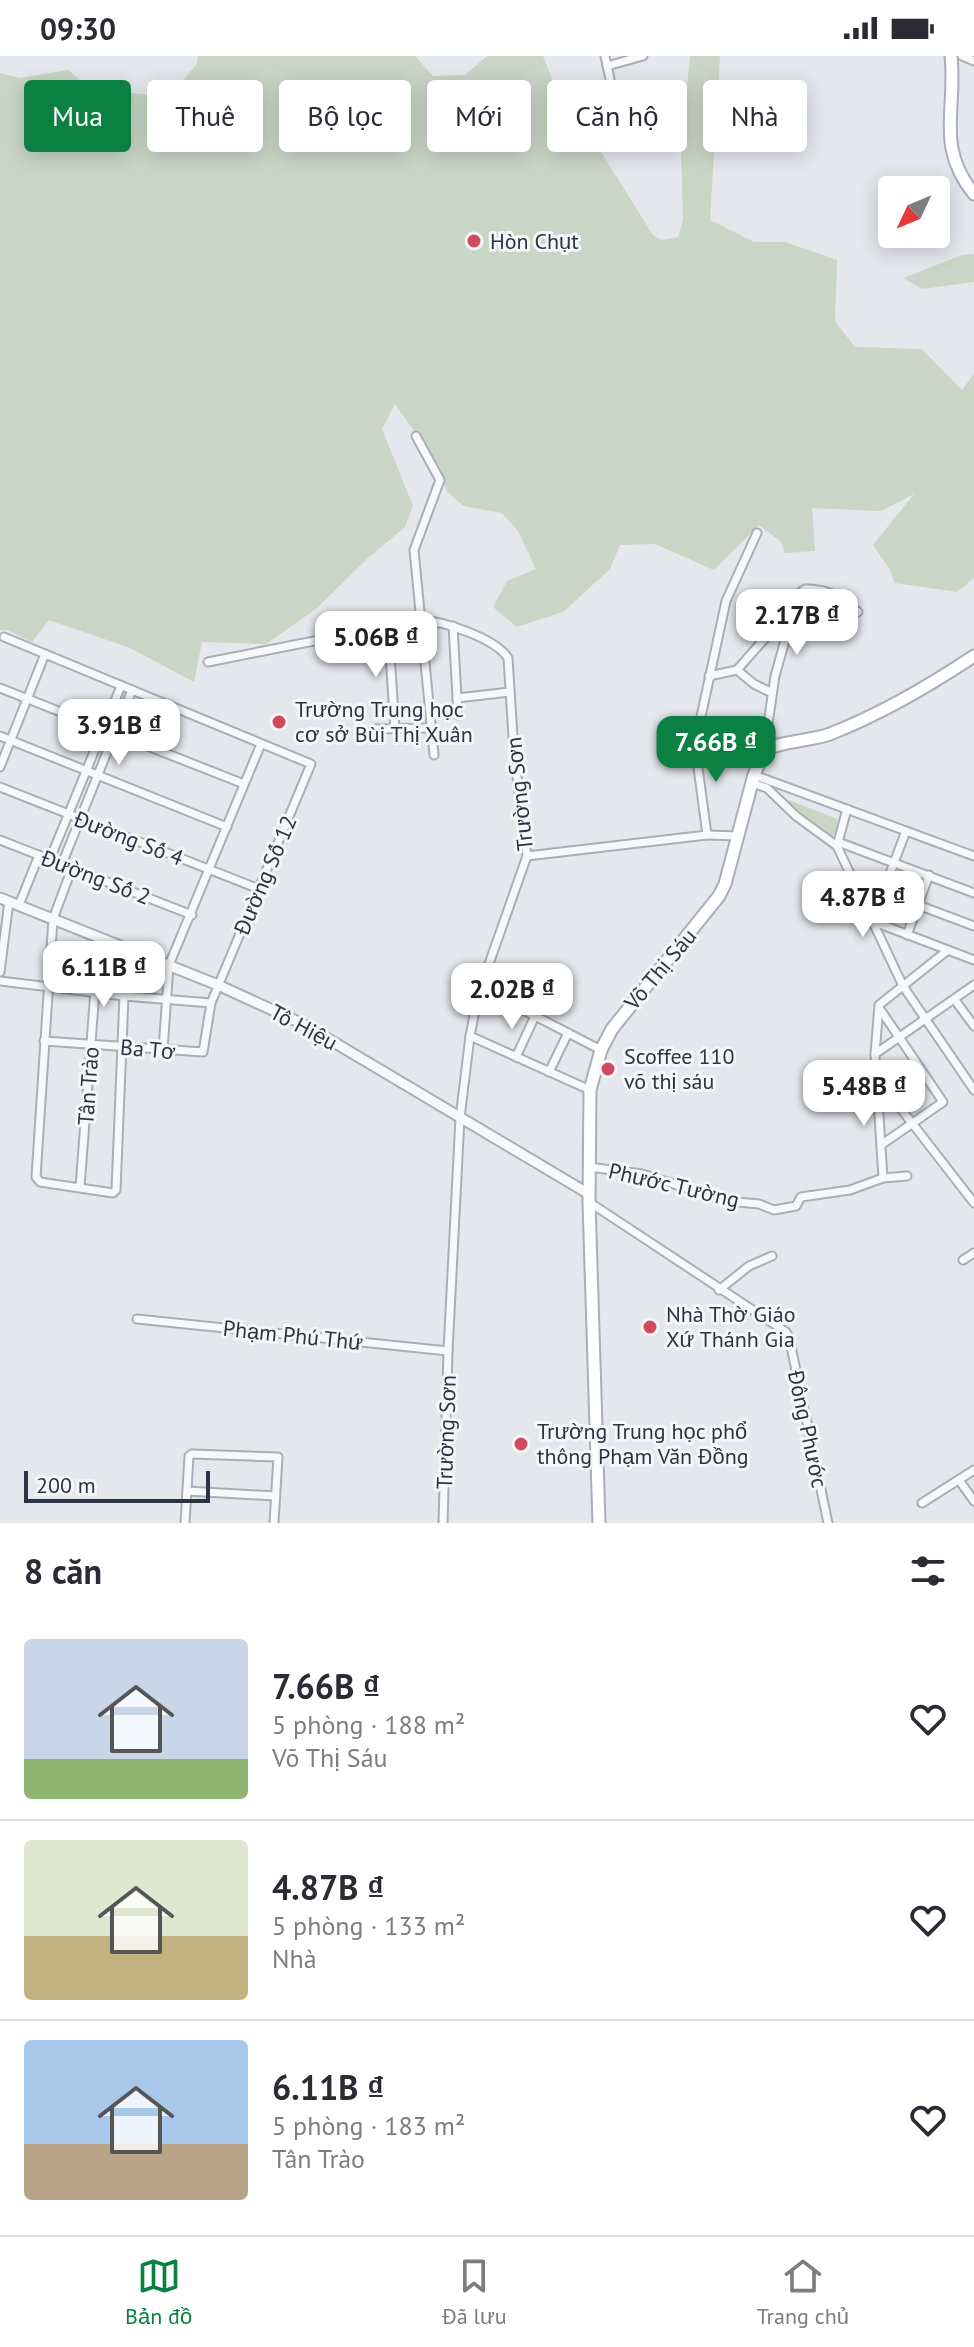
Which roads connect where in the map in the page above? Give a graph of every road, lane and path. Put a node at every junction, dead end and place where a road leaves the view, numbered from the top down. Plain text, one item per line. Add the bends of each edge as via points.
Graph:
1 (605, 56) edge
2 (643, 56) edge
3 (951, 56) edge
4 (962, 56) edge
5 (974, 61) edge
6 (607, 66) junction
7 (610, 79) dead end
8 (974, 194) edge
9 (416, 436) dead end
10 (757, 533) dead end
11 (858, 612) dead end
12 (420, 620) junction
13 (453, 626) junction
14 (388, 627) junction
15 (788, 630) junction
16 (4, 637) dead end
17 (45, 654) junction
18 (974, 656) edge
19 (208, 662) dead end
20 (737, 670) junction
21 (709, 676) junction
22 (121, 686) junction
23 (0, 688) edge
24 (132, 690) junction
25 (510, 692) junction
26 (772, 693) junction
27 (27, 698) junction
28 (457, 698) junction
29 (458, 715) dead end
30 (104, 728) junction
31 (395, 728) junction
32 (431, 728) junction
33 (375, 729) dead end
34 (115, 733) junction
35 (0, 736) edge
36 (11, 740) junction
37 (261, 744) junction
38 (764, 751) junction
39 (434, 755) dead end
40 (0, 767) edge
41 (86, 770) junction
42 (98, 775) junction
43 (753, 779) junction
44 (244, 784) junction
45 (0, 787) edge
46 (847, 809) junction
47 (68, 814) junction
48 (80, 819) junction
49 (227, 827) junction
50 (906, 831) junction
51 (707, 835) junction
52 (739, 836) junction
53 (0, 840) edge
54 (838, 844) junction
55 (39, 855) junction
56 (527, 856) junction
57 (974, 856) edge
58 (50, 859) junction
59 (894, 862) junction
60 (62, 864) junction
61 (72, 868) junction
62 (210, 870) junction
63 (929, 875) junction
64 (259, 889) junction
65 (974, 893) edge
66 (9, 901) edge
67 (918, 905) junction
68 (192, 915) junction
69 (53, 919) junction
70 (872, 921) junction
71 (974, 926) edge
72 (907, 935) junction
73 (2, 937) edge
74 (99, 938) junction
75 (948, 950) junction
76 (974, 960) edge
77 (169, 965) junction
78 (0, 972) edge
79 (0, 981) edge
80 (47, 985) junction
81 (218, 985) junction
82 (974, 985) edge
83 (903, 986) junction
84 (95, 992) junction
85 (478, 995) junction
86 (124, 996) junction
87 (167, 1000) junction
88 (955, 1000) junction
89 (211, 1003) junction
90 (879, 1007) junction
91 (535, 1016) junction
92 (925, 1021) junction
93 (973, 1022) edge
94 (568, 1033) junction
95 (470, 1036) junction
96 (898, 1039) junction
97 (44, 1041) junction
98 (91, 1044) junction
99 (121, 1047) junction
100 (163, 1050) junction
101 (601, 1050) junction
102 (203, 1052) joint
103 (875, 1054) junction
104 (516, 1057) junction
105 (549, 1072) junction
106 (876, 1076) junction
107 (590, 1090) junction
108 (974, 1090) edge
109 (460, 1118) junction
110 (914, 1124) junction
111 (881, 1145) junction
112 (589, 1167) junction
113 (907, 1176) dead end
114 (883, 1178) junction
115 (80, 1187) junction
116 (589, 1198) junction
117 (974, 1203) edge
118 (974, 1253) edge
119 (772, 1256) dead end
120 (963, 1260) dead end
121 (719, 1290) junction
122 (137, 1319) dead end
123 (448, 1351) junction
124 (974, 1470) edge
125 (959, 1480) junction
126 (187, 1491) junction
127 (275, 1496) junction
128 (974, 1501) edge
129 (922, 1503) dead end
130 (185, 1523) edge
131 (274, 1523) edge
132 (443, 1523) edge
133 (599, 1523) edge
134 (828, 1523) edge

1 - 6 street
2 - 6 street
3 - 8 main road via 949,142
4 - 5 street
6 - 7 street
9 - 12 street via 440,480 415,542
10 - 21 street via 726,601
11 - 15 street via 835,594 801,590
12 - 13 street, Trường Sơn
12 - 14 street, Trường Sơn
12 - 32 street
13 - 25 street, Trường Sơn via 503,651
13 - 28 street
14 - 19 street, Trường Sơn
14 - 31 street
15 - 20 street via 772,621 767,636
15 - 26 street
16 - 17 street
17 - 22 street
17 - 27 street
18 - 38 main road via 852,724
20 - 21 street
20 - 26 street
21 - 51 street via 697,746
22 - 24 street
22 - 30 street
23 - 27 street
24 - 34 street
24 - 37 street
25 - 28 street
25 - 56 street, Trường Sơn
26 - 38 street
27 - 30 street
27 - 36 street
28 - 29 street
30 - 34 street
30 - 41 street
31 - 32 street
31 - 33 street
32 - 39 street
34 - 42 street
34 - 44 street
35 - 36 street
36 - 40 street
36 - 41 street
37 - 44 street
37 - 64 street, Đường Số 12 via 311,764
38 - 43 main road, Võ Thị Sáu
41 - 42 street
41 - 47 street
42 - 48 street
42 - 49 street
43 - 46 street
43 - 52 main road, Võ Thị Sáu
43 - 54 street via 808,827
44 - 49 street
45 - 47 street, Đường Số 4
46 - 50 street
46 - 54 street
47 - 48 street, Đường Số 4
47 - 58 street
48 - 60 street
48 - 62 street, Đường Số 4
49 - 62 street
50 - 57 street
50 - 59 street
51 - 52 street
51 - 56 street
52 - 101 main road, Võ Thị Sáu via 719,896 626,1009
53 - 55 street, Đường Số 2
54 - 59 street
54 - 70 street
55 - 58 street, Đường Số 2
55 - 66 street
56 - 85 street, Trường Sơn
58 - 60 street, Đường Số 2
59 - 63 street
59 - 70 street
60 - 61 street, Đường Số 2
61 - 68 street, Đường Số 2
61 - 69 street
62 - 64 street, Đường Số 4
62 - 68 street
63 - 65 street
63 - 67 street
64 - 81 street, Đường Số 12
66 - 69 street, Tô Hiệu
66 - 73 street
67 - 71 street
67 - 72 street
68 - 77 street
69 - 74 street, Tô Hiệu
69 - 80 street
70 - 72 street
70 - 83 street
72 - 75 street
73 - 78 street
74 - 77 street, Tô Hiệu
74 - 84 street, Tân Trào
75 - 76 street
75 - 83 street
77 - 81 street, Tô Hiệu
77 - 87 street
79 - 80 street
80 - 84 street
80 - 97 street
81 - 89 street, Đường Số 12
81 - 109 street, Tô Hiệu via 305,1025
82 - 88 street
83 - 90 street
83 - 92 street
84 - 86 street
84 - 98 street, Tân Trào
85 - 91 street via 506,1001
85 - 95 street, Trường Sơn
86 - 87 street
86 - 99 street
87 - 89 street
87 - 100 street
88 - 92 street
88 - 93 street
89 - 102 street, Đường Số 12
90 - 96 street
90 - 103 street
91 - 94 street
91 - 104 street
92 - 96 street
92 - 108 street
94 - 101 street
94 - 105 street
95 - 104 street
95 - 109 street, Trường Sơn
96 - 103 street
96 - 110 street via 943,1100
97 - 98 street, Ba Tơ
97 - 115 street via 36,1177
98 - 99 street, Ba Tơ
98 - 115 street, Tân Trào
99 - 100 street, Ba Tơ
99 - 115 street via 116,1189 113,1193
100 - 102 street, Ba Tơ
101 - 107 main road, Võ Thị Sáu
103 - 106 street
104 - 105 street
105 - 107 street
106 - 110 street
106 - 111 street
107 - 112 main road, Võ Thị Sáu
109 - 116 street, Tô Hiệu
109 - 123 street, Trường Sơn
110 - 111 street
110 - 117 street
111 - 114 street
112 - 114 street, Phước Tường via 642,1174 774,1210 789,1209 801,1197 850,1190
112 - 116 main road, Võ Thị Sáu
113 - 114 street
116 - 121 street, Đông Phước
116 - 133 main road, Võ Thị Sáu
118 - 120 street
119 - 121 street via 749,1266
121 - 134 street, Đông Phước via 789,1337
122 - 123 street, Phạm Phú Thứ
123 - 132 street, Trường Sơn
124 - 125 street
125 - 128 street
125 - 129 street
126 - 127 street
126 - 127 street via 192,1454 278,1457
126 - 130 street
127 - 131 street

